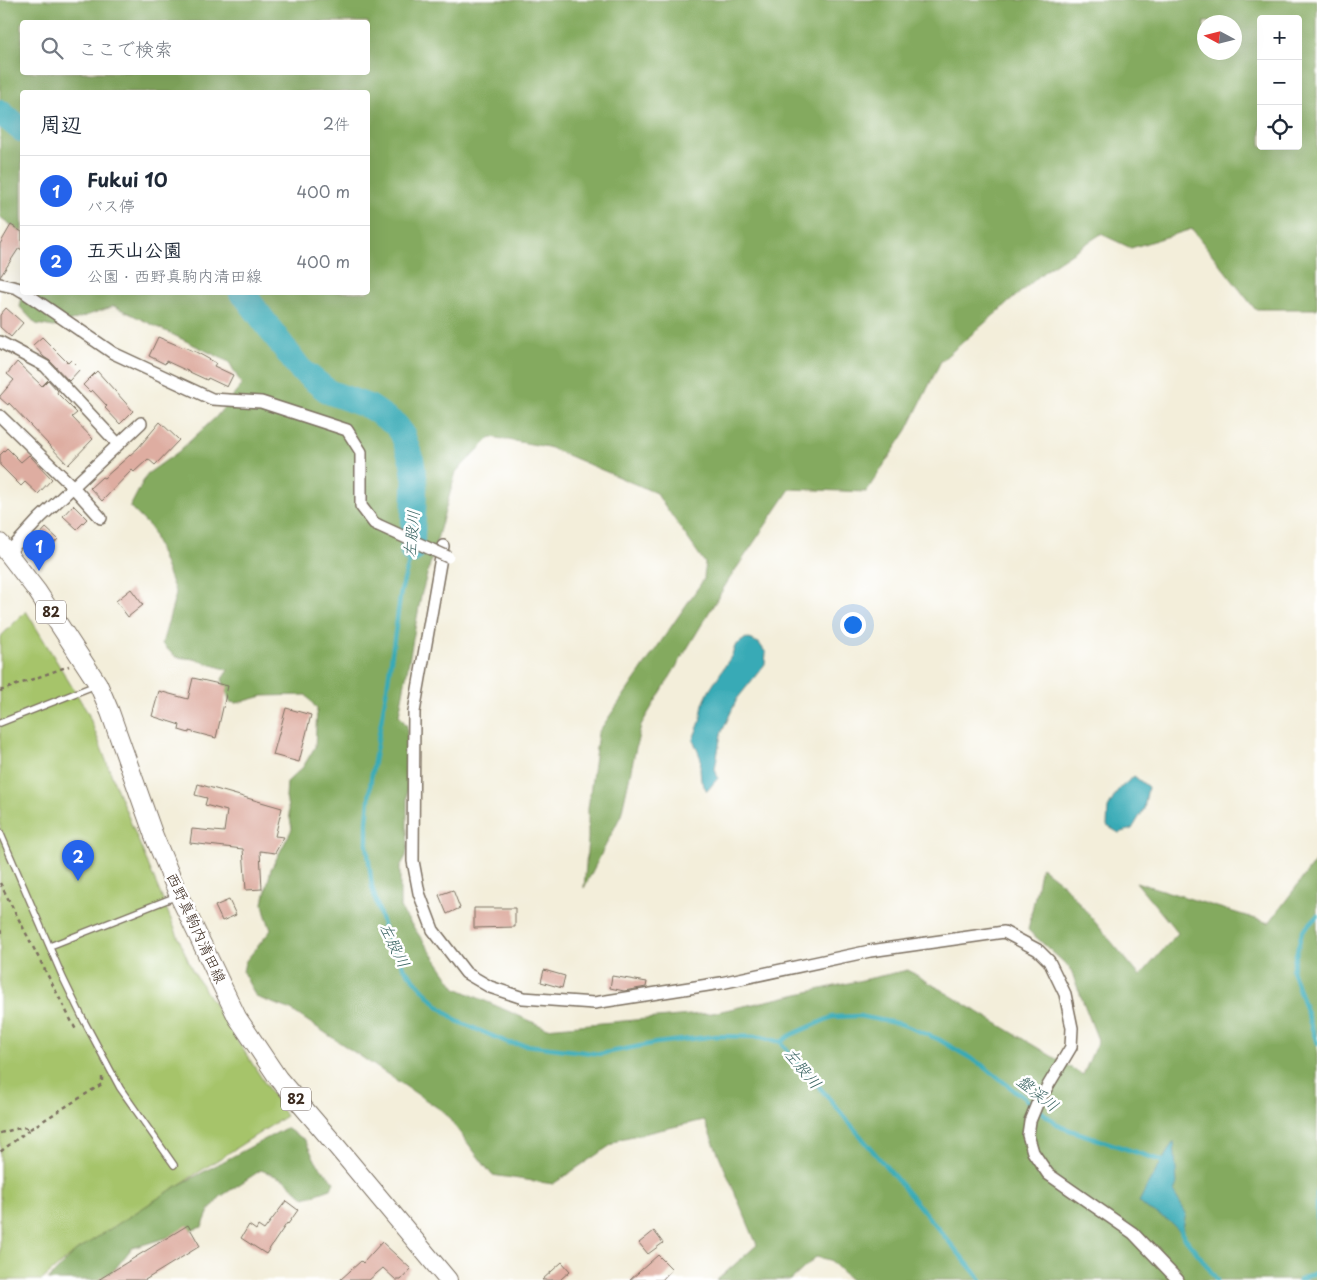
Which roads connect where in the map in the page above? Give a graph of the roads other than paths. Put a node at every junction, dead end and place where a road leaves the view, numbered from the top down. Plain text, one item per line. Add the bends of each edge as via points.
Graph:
1 (0, 284) edge
2 (20, 289) edge
3 (28, 295) edge
4 (0, 342) edge
5 (0, 416) edge
6 (141, 422) dead end
7 (118, 444) junction
8 (73, 487) junction
9 (101, 518) dead end
10 (4, 548) edge
11 (98, 684) junction
12 (0, 724) edge
13 (0, 832) edge
14 (179, 896) junction
15 (50, 946) junction
16 (174, 1164) dead end
17 (448, 1280) edge
18 (1178, 1280) edge

1 - 2 street
3 - 18 street, bridge via 113,353 212,399 261,402 347,430 361,452 361,506 374,523 446,552 414,712 413,861 419,893 433,930 466,973 490,987 523,998 594,1003 721,983 870,951 1004,932 1038,950 1049,961 1065,994 1072,1028 1071,1047 1030,1122 1028,1135 1033,1152 1048,1174 1133,1233
4 - 7 street via 45,366
5 - 8 street
6 - 7 street
7 - 8 street
8 - 9 street
8 - 10 street
10 - 11 main road, 西野真駒内清田線 / 82 via 37,591
11 - 12 lane
11 - 14 main road, 西野真駒内清田線 / 82
13 - 15 lane
14 - 15 lane
14 - 17 main road, 西野真駒内清田線 / 82 via 237,1017 278,1078
15 - 16 lane via 82,1017 120,1088

